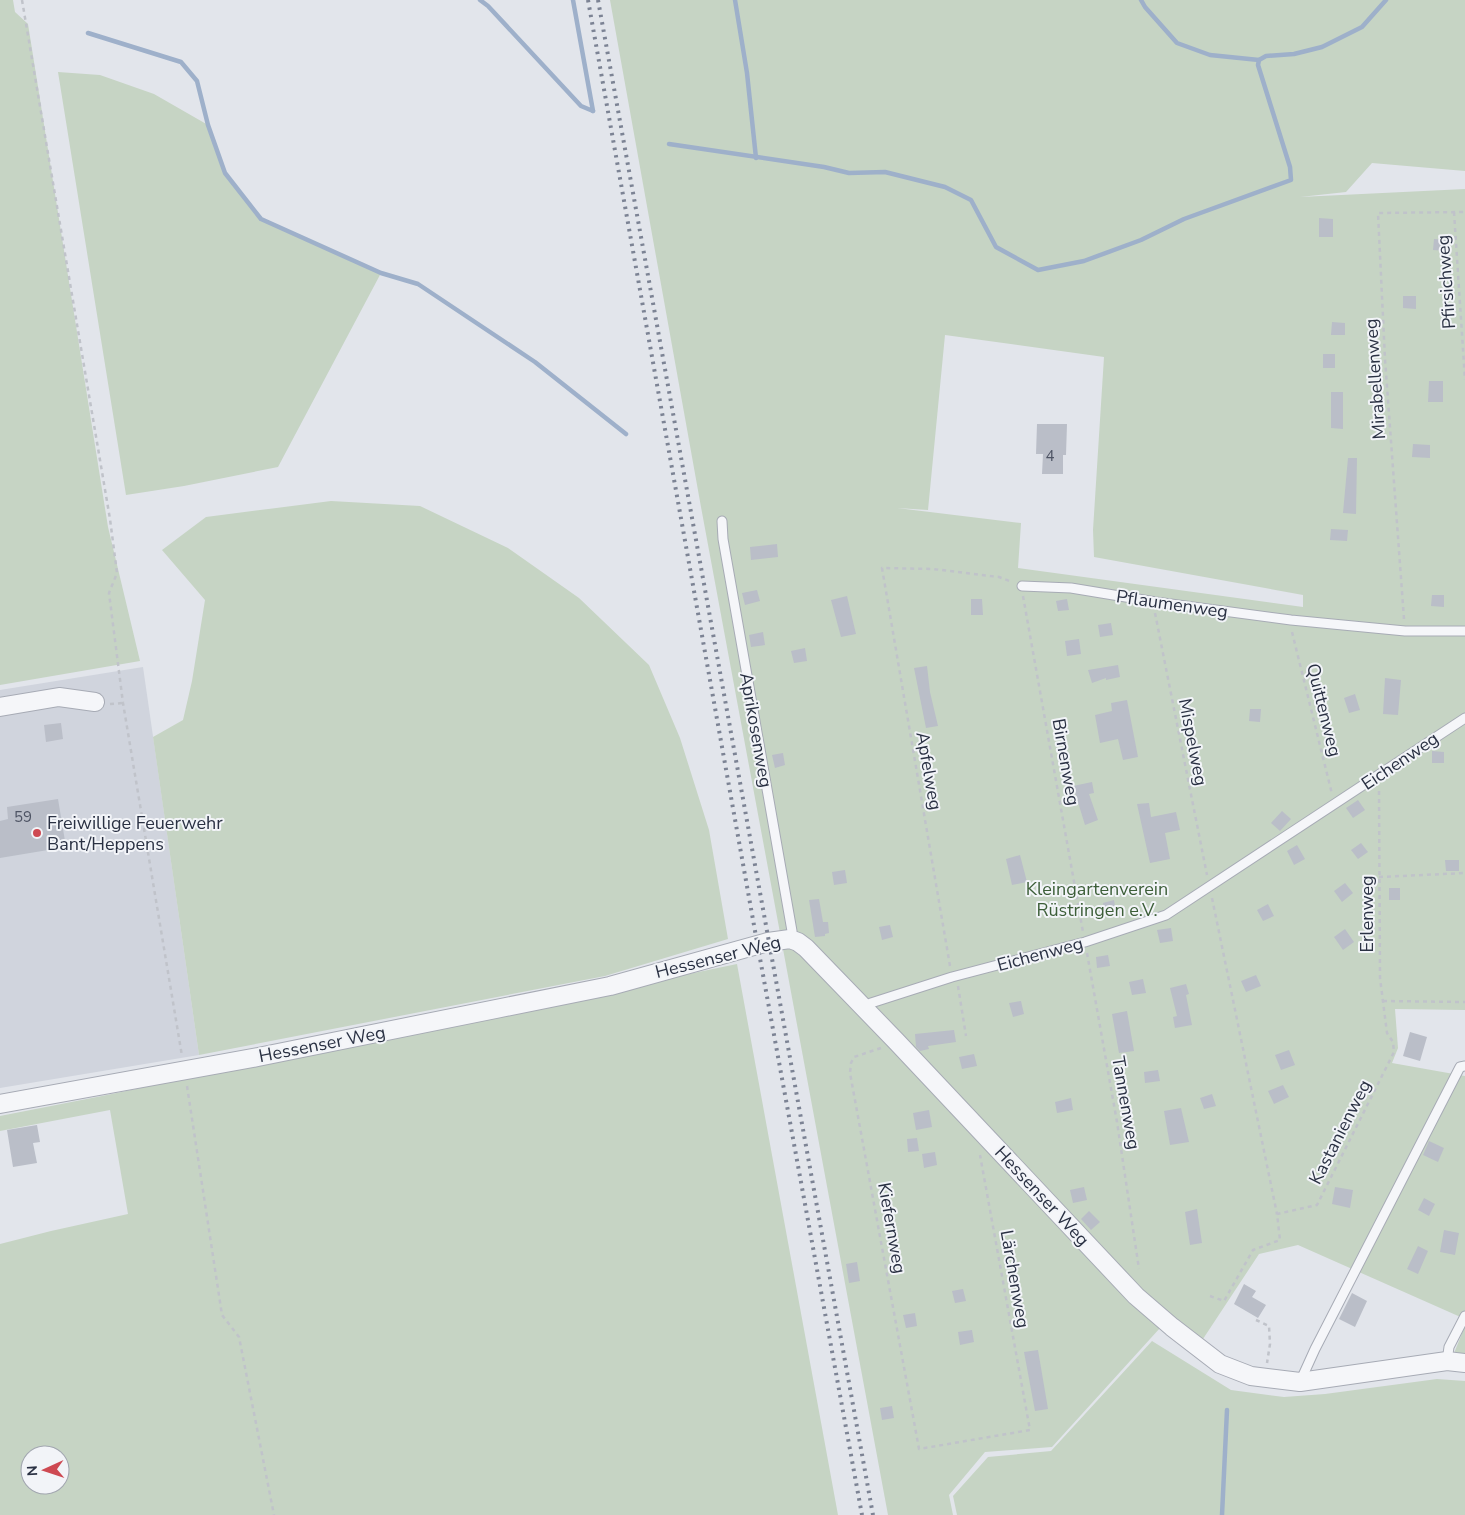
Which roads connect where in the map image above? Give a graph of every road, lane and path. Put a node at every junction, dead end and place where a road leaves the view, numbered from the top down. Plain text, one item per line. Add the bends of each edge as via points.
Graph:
1 (22, 0) edge
2 (1454, 212) junction
3 (1465, 212) edge
4 (1465, 380) edge
5 (722, 521) dead end
6 (1022, 586) junction
7 (1156, 602) junction
8 (1291, 620) junction
9 (1405, 631) junction
10 (1465, 631) edge
11 (95, 702) dead end
12 (0, 707) edge
13 (1465, 718) edge
14 (1379, 774) junction
15 (1335, 805) junction
16 (1465, 873) edge
17 (1379, 877) junction
18 (1209, 886) junction
19 (790, 939) junction
20 (1085, 942) junction
21 (954, 977) junction
22 (1383, 1001) junction
23 (1465, 1002) edge
24 (864, 1008) junction
25 (966, 1036) dead end
26 (896, 1040) junction
27 (1394, 1052) joint
28 (1465, 1066) edge
29 (184, 1070) junction
30 (0, 1104) edge
31 (982, 1132) junction
32 (1277, 1214) junction
33 (1139, 1269) dead end
34 (1210, 1296) dead end
35 (1465, 1316) edge
36 (1256, 1320) dead end
37 (1446, 1361) junction
38 (1465, 1363) edge
39 (1264, 1377) junction
40 (1300, 1382) junction
41 (1030, 1430) joint
42 (274, 1515) edge

1 - 29 path via 110,519 117,573 109,593 123,704
2 - 3 path, Mirabellenweg
2 - 4 path, Pfirsichweg
2 - 9 path, Mirabellenweg via 1378,213
5 - 19 lane, Aprikosenweg via 724,549 792,930
6 - 7 lane, Pflaumenweg via 1071,588
6 - 20 path, Birnenweg
6 - 21 path, Apfelweg via 999,577 933,569 882,568
7 - 8 lane, Pflaumenweg
7 - 18 path, Mispelweg via 1154,614
8 - 9 lane, Pflaumenweg
8 - 15 path, Quittenweg
9 - 10 lane, Pflaumenweg
11 - 12 street via 59,697
13 - 14 lane, Eichenweg
14 - 15 lane, Eichenweg
14 - 17 path, Erlenweg
15 - 18 lane, Eichenweg
16 - 17 path
17 - 22 path, Erlenweg
18 - 20 lane, Eichenweg via 1166,915
18 - 32 path
19 - 24 street, Hessenser Weg via 806,948
19 - 29 street, Hessenser Weg via 757,945 610,986
20 - 21 lane, Eichenweg
20 - 33 path, Tannenweg
21 - 24 lane, Eichenweg via 870,1003
21 - 25 path, Apfelweg
22 - 23 path
22 - 27 path, Erlenweg via 1387,1033 1393,1042
24 - 26 street, Hessenser Weg
26 - 31 street, Hessenser Weg
26 - 41 path, Kiefernweg via 854,1057 850,1073 919,1449
27 - 32 path, Kastanienweg via 1317,1205
28 - 40 lane via 1460,1068
29 - 30 street, Hessenser Weg
29 - 42 path via 222,1315 239,1337
31 - 39 street, Hessenser Weg via 1136,1296 1220,1364 1251,1376
31 - 41 path, Lärchenweg via 978,1142
32 - 34 path via 1280,1240 1253,1250 1224,1301
35 - 37 lane
36 - 39 path via 1269,1326 1270,1344
37 - 38 street, Hessenser Weg
37 - 40 street, Hessenser Weg
39 - 40 street, Hessenser Weg

